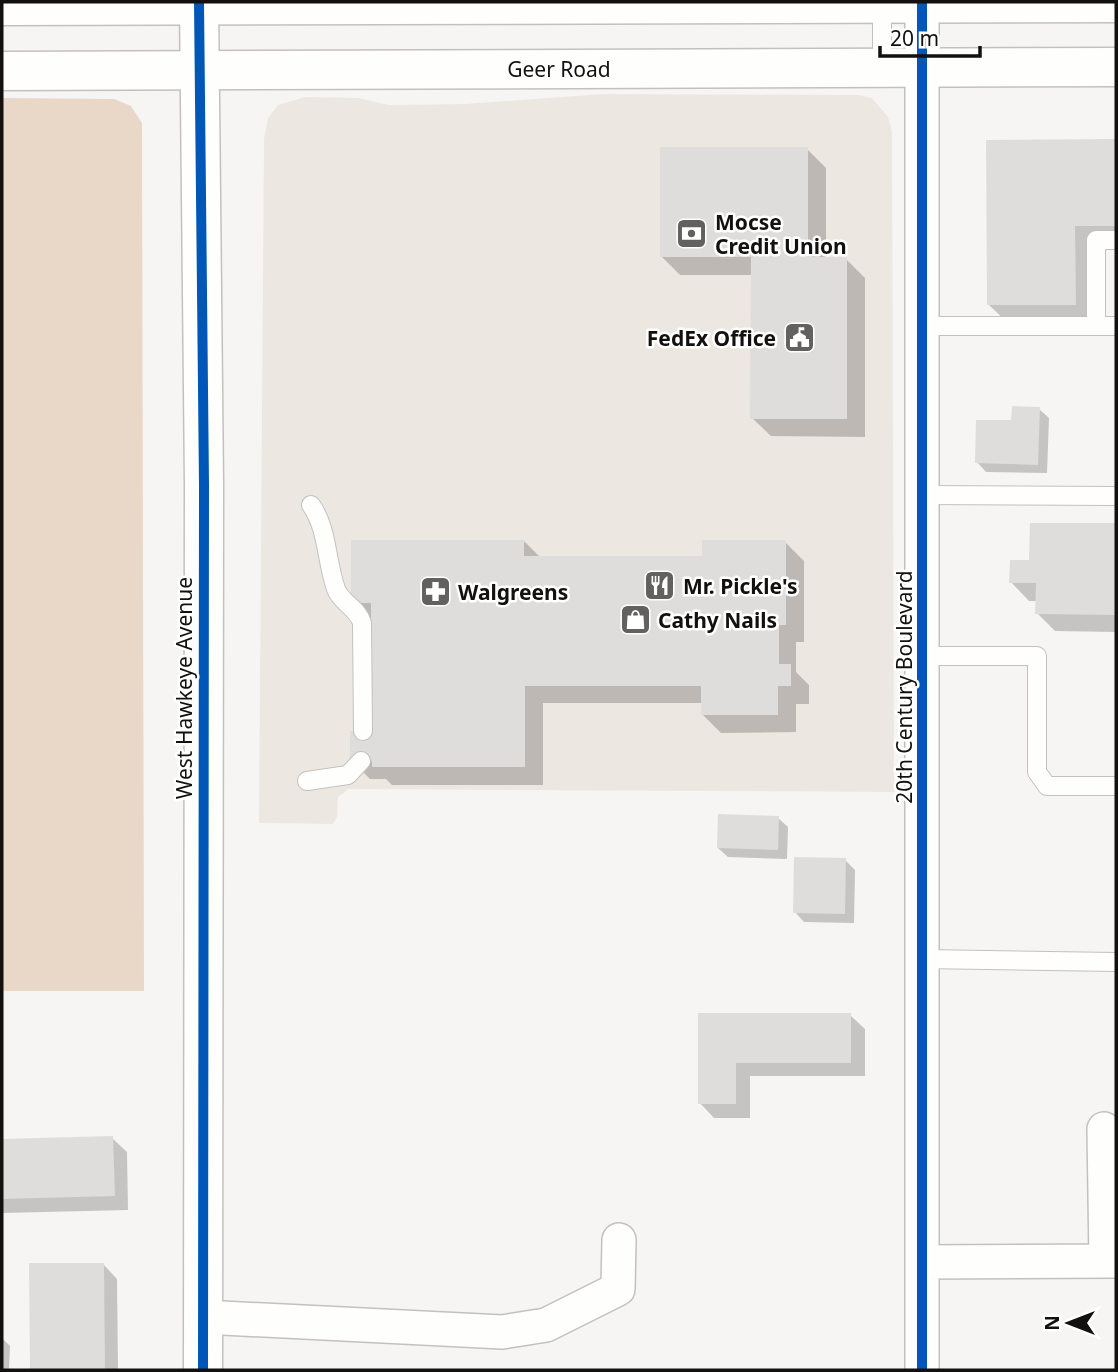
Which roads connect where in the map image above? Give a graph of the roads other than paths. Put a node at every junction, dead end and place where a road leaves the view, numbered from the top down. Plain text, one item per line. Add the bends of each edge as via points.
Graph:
1 (1116, 2) edge
2 (590, 3) edge
3 (810, 3) edge
4 (882, 3) edge
5 (922, 3) edge
6 (199, 4) edge
7 (2, 6) edge
8 (1116, 67) edge
9 (882, 68) junction
10 (923, 68) junction
11 (2, 71) edge
12 (199, 72) junction
13 (1116, 240) edge
14 (924, 326) junction
15 (1096, 326) junction
16 (1116, 326) edge
17 (923, 495) junction
18 (1116, 496) edge
19 (311, 505) dead end
20 (923, 656) junction
21 (363, 731) dead end
22 (361, 761) dead end
23 (307, 781) dead end
24 (1116, 786) edge
25 (923, 960) junction
26 (1116, 962) edge
27 (1104, 1129) dead end
28 (619, 1240) dead end
29 (1111, 1261) edge
30 (922, 1262) junction
31 (203, 1317) junction
32 (203, 1370) edge
33 (922, 1370) edge

1 - 5 main road
2 - 3 main road
2 - 6 main road
3 - 4 main road
4 - 5 main road
4 - 9 lane
5 - 10 street, 20th Century Boulevard
6 - 7 main road
6 - 12 main road, West Hawkeye Avenue
8 - 10 main road, Geer Road
9 - 10 main road, Geer Road
9 - 12 main road, Geer Road
10 - 14 street, 20th Century Boulevard
11 - 12 main road, Geer Road
12 - 31 main road, West Hawkeye Avenue via 204,485
13 - 15 lane via 1096,240
14 - 15 lane
14 - 17 street, 20th Century Boulevard
15 - 16 lane
17 - 18 lane
17 - 20 street, 20th Century Boulevard
19 - 21 lane via 319,516 337,592 358,612 362,623
20 - 24 lane via 1037,656 1037,772 1047,786
20 - 25 street, 20th Century Boulevard
22 - 23 lane via 348,775
25 - 26 lane
25 - 30 street, 20th Century Boulevard
27 - 29 street
28 - 31 street via 618,1289 546,1325 502,1332
29 - 30 street
30 - 33 street, 20th Century Boulevard
31 - 32 main road, West Hawkeye Avenue

